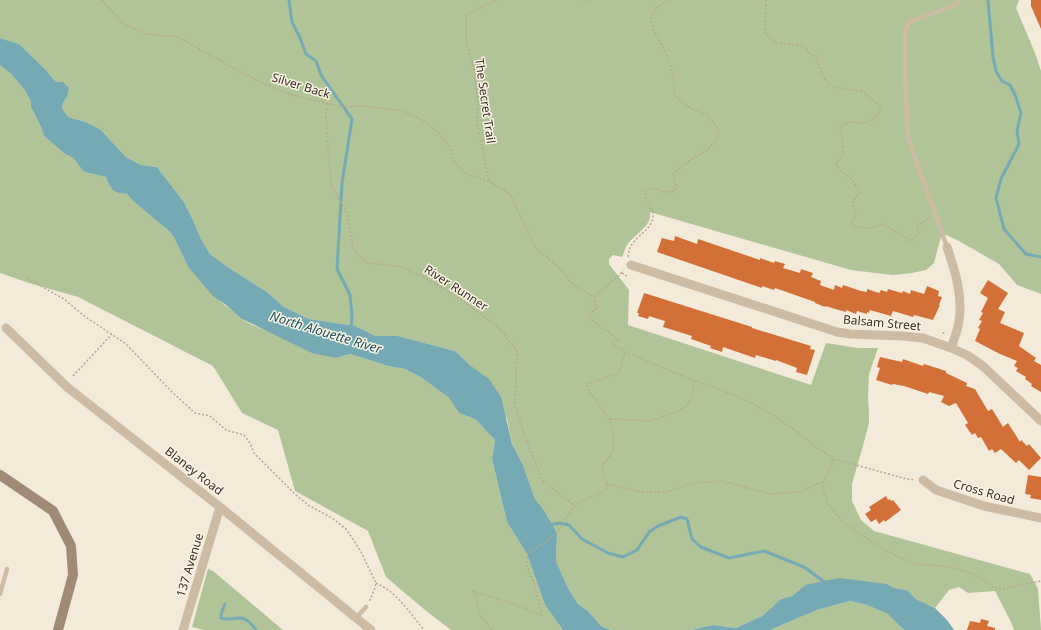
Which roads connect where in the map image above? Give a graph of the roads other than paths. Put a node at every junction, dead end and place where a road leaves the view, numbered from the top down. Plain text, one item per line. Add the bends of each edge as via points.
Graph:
1 (960, 0) edge
2 (947, 247) joint
3 (627, 264) road end
4 (6, 328) dead end
5 (951, 348) junction
6 (1041, 421) edge
7 (0, 474) edge
8 (923, 480) road end
9 (220, 507) junction
10 (1041, 518) edge
11 (7, 569) dead end
12 (0, 594) edge
13 (366, 607) road end
14 (356, 618) junction
15 (58, 630) edge
16 (183, 630) edge
17 (371, 630) edge

1 - 2 lane via 953,6 909,22 905,31 908,138
2 - 5 street via 960,294 959,321
3 - 5 street, Balsam Street via 837,332 923,338
4 - 9 street, Blaney Road via 67,387
5 - 6 street, Balsam Street via 984,367
7 - 15 street via 53,511 71,546 73,575
8 - 10 street, Cross Road via 936,490 984,506
9 - 14 street, Blaney Road
9 - 16 street, 137 Avenue
11 - 12 lane
13 - 14 lane
14 - 17 street, Blaney Road

